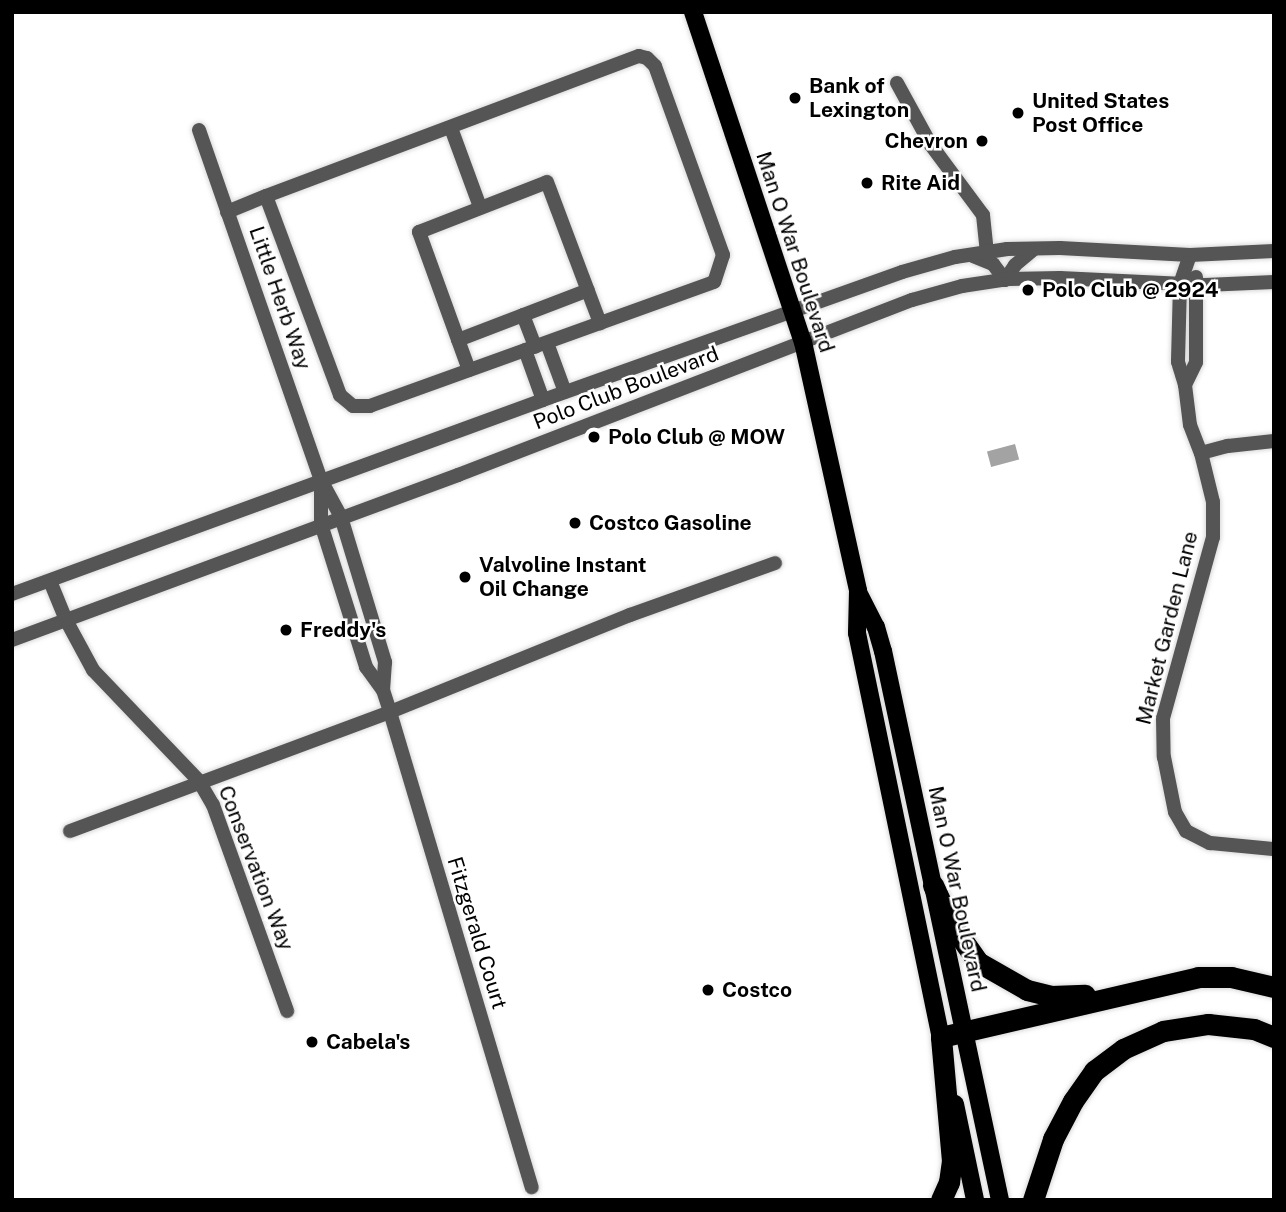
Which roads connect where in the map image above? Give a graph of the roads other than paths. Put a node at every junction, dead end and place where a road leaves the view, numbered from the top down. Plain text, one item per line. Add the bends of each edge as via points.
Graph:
1 (693, 12) edge
2 (897, 83) dead end
3 (451, 128) junction
4 (199, 130) dead end
5 (266, 196) junction
6 (480, 207) junction
7 (227, 212) junction
8 (1035, 249) junction
9 (1274, 251) edge
10 (987, 252) junction
11 (967, 254) junction
12 (1190, 255) junction
13 (1005, 280) junction
14 (1274, 282) edge
15 (1180, 284) junction
16 (1198, 285) junction
17 (587, 290) junction
18 (794, 311) junction
19 (523, 315) junction
20 (600, 323) junction
21 (458, 340) junction
22 (803, 342) junction
23 (536, 346) junction
24 (469, 370) junction
25 (1185, 385) junction
26 (565, 392) junction
27 (543, 400) junction
28 (1274, 441) edge
29 (1201, 453) junction
30 (321, 480) junction
31 (341, 517) junction
32 (321, 524) junction
33 (775, 563) dead end
34 (50, 581) junction
35 (858, 591) junction
36 (12, 594) edge
37 (66, 620) junction
38 (12, 640) edge
39 (383, 690) junction
40 (390, 712) junction
41 (199, 781) junction
42 (70, 831) dead end
43 (1274, 849) edge
44 (933, 885) junction
45 (1274, 987) edge
46 (1142, 990) junction
47 (287, 1011) dead end
48 (963, 1031) junction
49 (941, 1037) junction
50 (1274, 1037) edge
51 (532, 1187) dead end
52 (941, 1200) edge
53 (975, 1200) edge
54 (1000, 1200) edge
55 (1033, 1200) edge

1 - 18 main road, Man O War Boulevard
2 - 10 street via 931,145 983,215
3 - 5 street
3 - 6 street
3 - 20 street via 639,56 655,66 723,255 721,268 714,282
4 - 7 street, Little Herb Way
5 - 7 street
5 - 24 street via 340,395 352,406 370,406
6 - 17 street via 547,182
6 - 21 street via 419,232
7 - 30 street, Little Herb Way
8 - 10 street, Polo Club Boulevard
8 - 12 street, Polo Club Boulevard
8 - 13 street
9 - 12 street, Polo Club Boulevard
10 - 11 street, Polo Club Boulevard
11 - 13 street via 993,264
11 - 18 street, Polo Club Boulevard
12 - 15 street, Market Garden Lane
12 - 16 street, Market Garden Lane
13 - 15 street, Polo Club Boulevard
13 - 22 street, Polo Club Boulevard via 912,300
14 - 16 street, Polo Club Boulevard
15 - 16 street, Polo Club Boulevard
15 - 25 street, Market Garden Lane via 1178,362
16 - 25 street, Market Garden Lane via 1196,362
17 - 19 street
17 - 20 street
18 - 22 main road, Man O War Boulevard
18 - 26 street, Polo Club Boulevard
19 - 21 street
19 - 23 street
20 - 23 street
21 - 24 street
22 - 31 street, Polo Club Boulevard
22 - 35 main road, Man O War Boulevard
23 - 24 street
23 - 26 street
23 - 27 street
25 - 29 street, Market Garden Lane via 1190,425
26 - 27 street, Polo Club Boulevard
27 - 30 street, Polo Club Boulevard
28 - 29 street
29 - 43 street, Market Garden Lane via 1213,502 1213,537 1163,718 1164,757 1175,812 1186,831 1210,843
30 - 31 street, Fitzgerald Court
30 - 32 street, Fitzgerald Court
30 - 34 street, Polo Club Boulevard
31 - 32 street, Polo Club Boulevard
31 - 39 street, Fitzgerald Court via 385,662
32 - 37 street, Polo Club Boulevard
32 - 39 street, Fitzgerald Court via 366,667
33 - 40 street via 630,615
34 - 36 street, Polo Club Boulevard
34 - 37 street, Conservation Way
35 - 44 main road, Man O War Boulevard via 883,651
35 - 49 main road, Man O War Boulevard via 857,633
37 - 38 street, Polo Club Boulevard
37 - 41 street, Conservation Way via 93,670
39 - 40 street, Fitzgerald Court
40 - 41 street
40 - 51 street, Fitzgerald Court
41 - 42 street
41 - 47 street, Conservation Way via 213,805
44 - 46 highway via 964,944 978,962 1002,978 1051,996
44 - 48 main road, Man O War Boulevard
45 - 46 highway via 1231,977 1198,977
46 - 48 highway
48 - 49 highway
48 - 54 main road, Man O War Boulevard
49 - 52 highway via 952,1150 949,1182
49 - 53 main road, Man O War Boulevard
50 - 55 highway via 1254,1029 1208,1024 1163,1031 1123,1049 1094,1071 1073,1101 1053,1139

